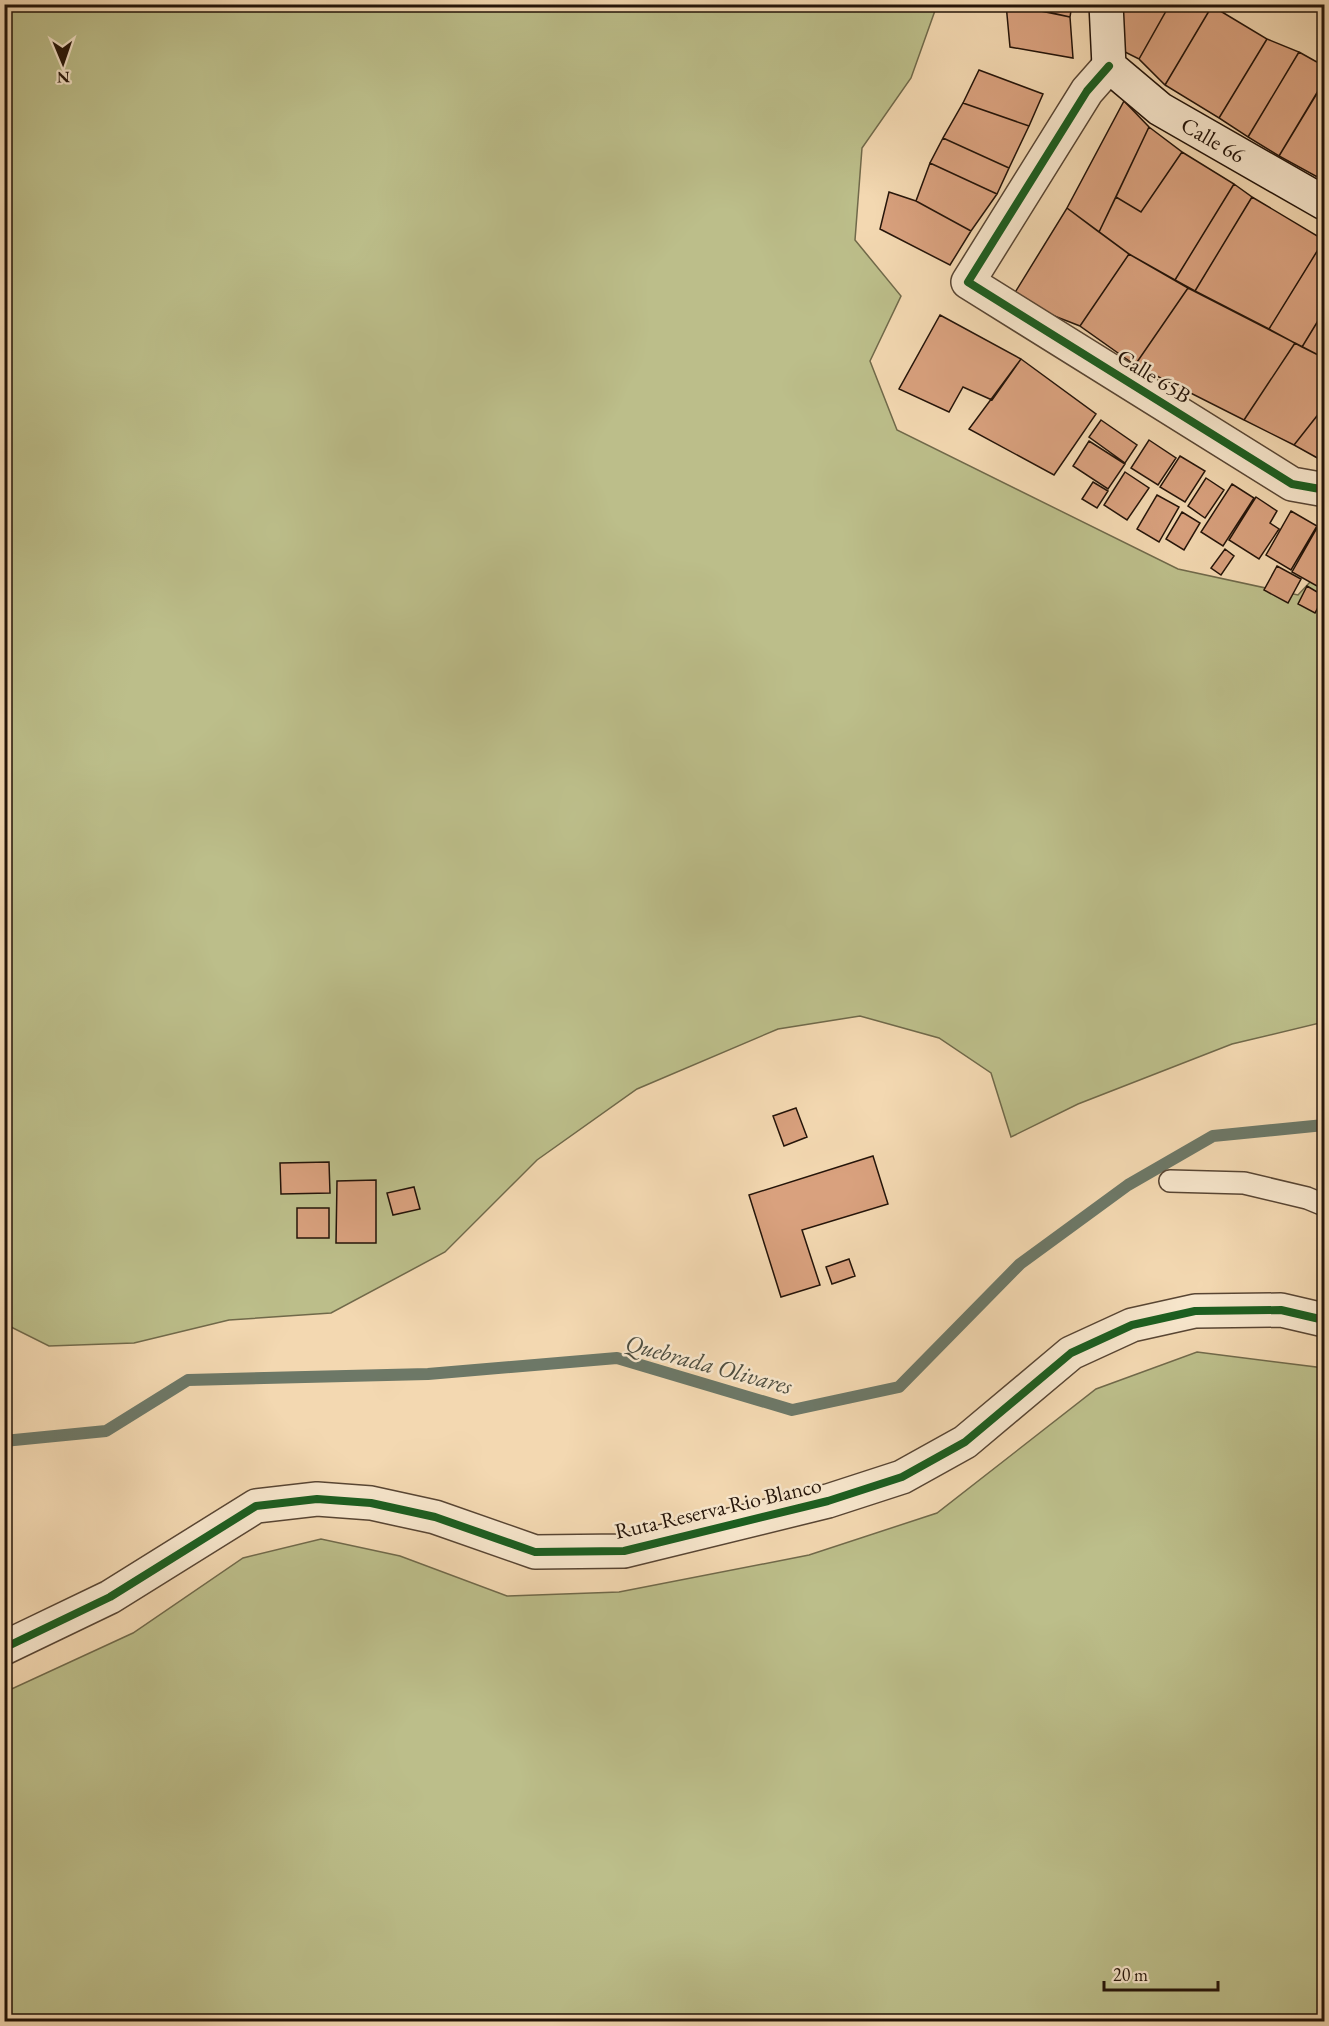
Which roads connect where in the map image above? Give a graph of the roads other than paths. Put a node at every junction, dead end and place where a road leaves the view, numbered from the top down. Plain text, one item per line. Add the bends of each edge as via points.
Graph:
1 (1106, 4) edge
2 (1109, 66) junction
3 (1324, 203) edge
4 (1324, 488) edge
5 (1170, 1180) dead end
6 (1324, 1205) edge
7 (1324, 1320) edge
8 (4, 1648) edge

1 - 2 street
2 - 3 street, Calle 66 via 1160,109
2 - 4 street, Calle 65B via 1087,91 968,282 1292,483
5 - 6 lane via 1244,1183
7 - 8 street, Ruta Reserva Rio Blanco via 1281,1310 1195,1311 1132,1324 1071,1353 965,1442 903,1477 828,1501 624,1551 535,1552 435,1517 371,1503 317,1499 256,1506 110,1597

